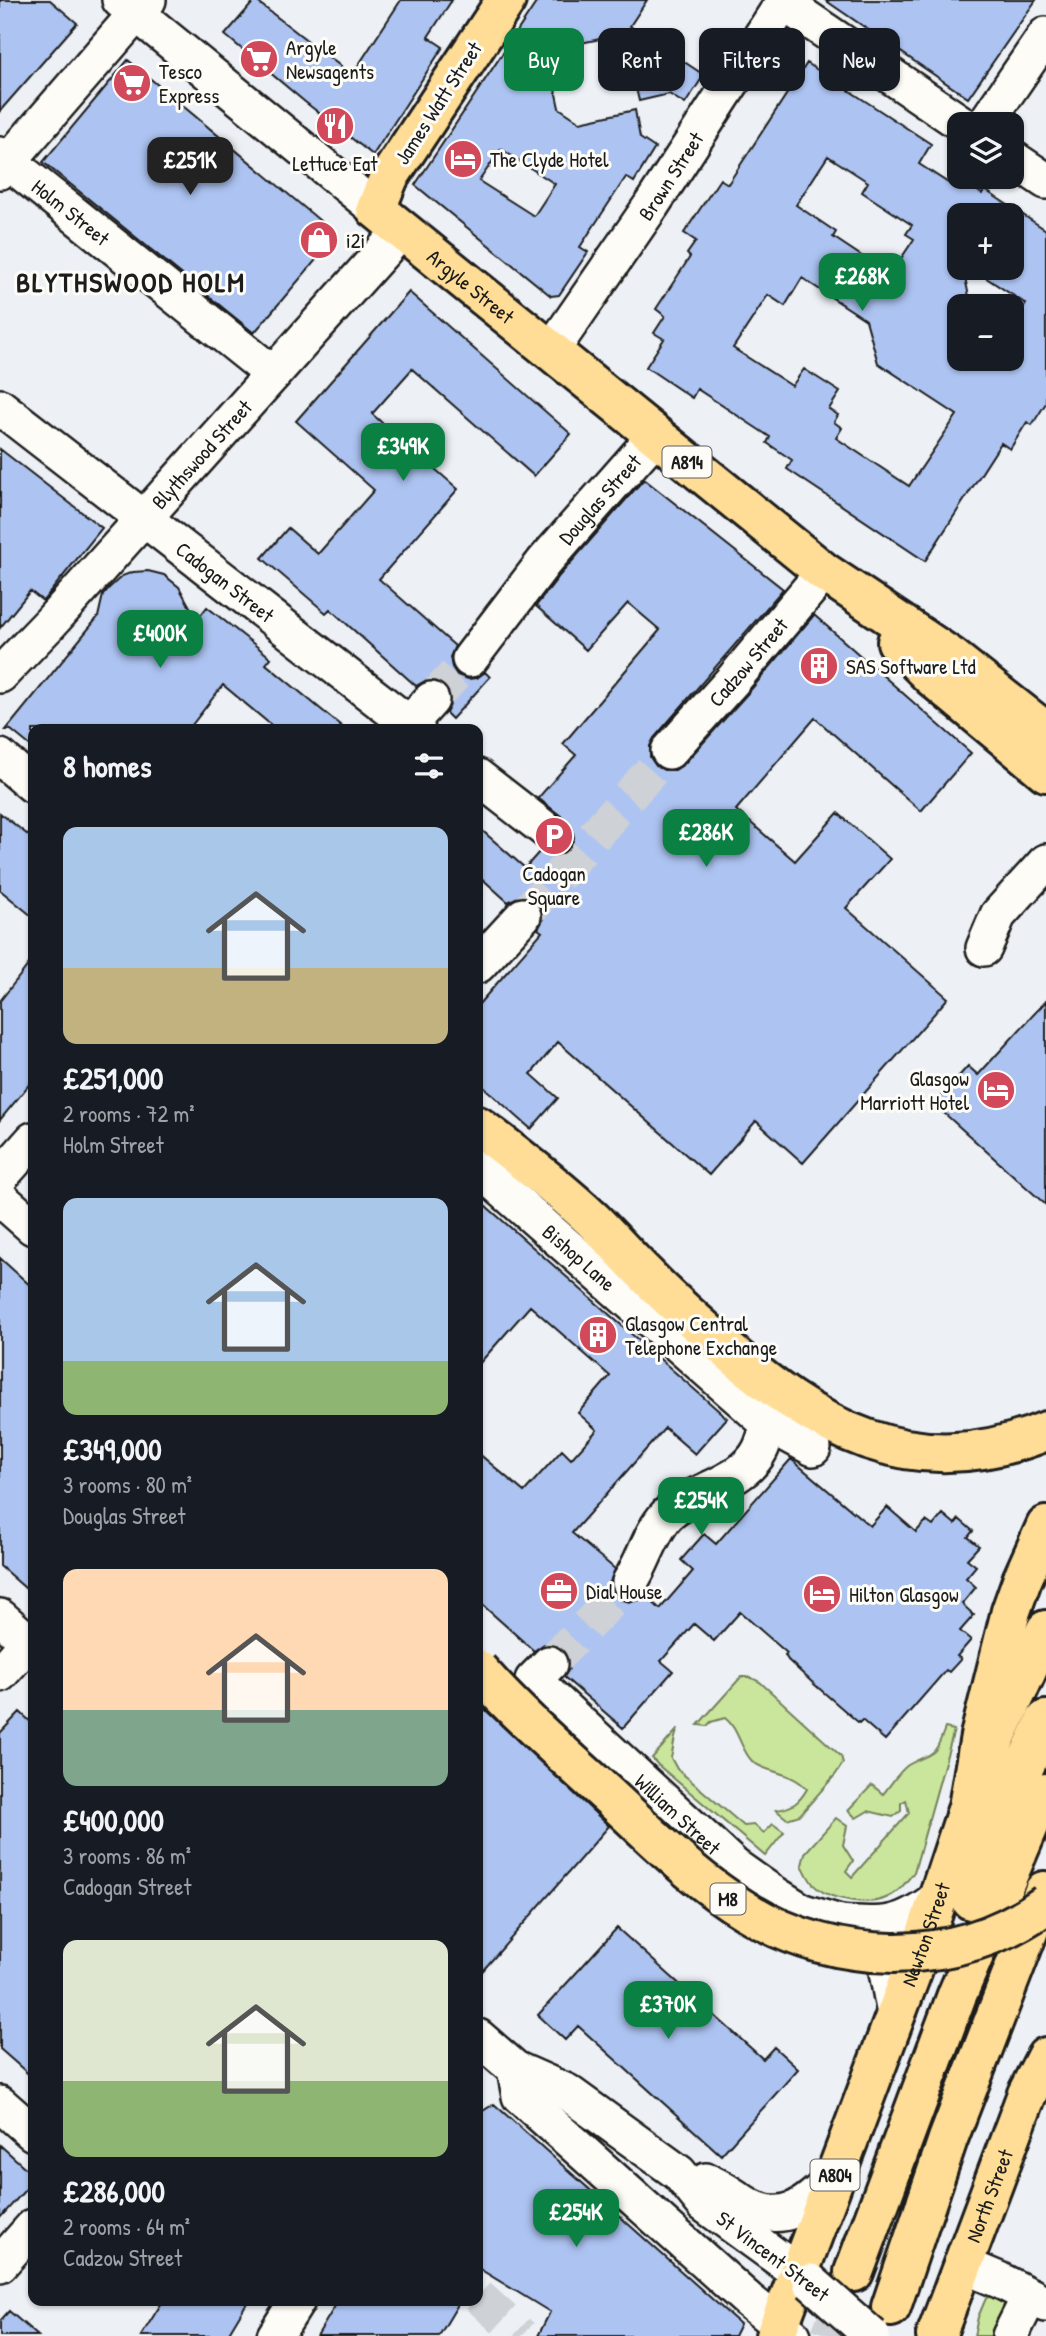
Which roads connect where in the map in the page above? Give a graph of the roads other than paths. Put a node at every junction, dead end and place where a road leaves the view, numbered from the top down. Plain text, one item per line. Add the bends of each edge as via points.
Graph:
1 (506, 0) edge
2 (784, 1) edge
3 (135, 5) edge
4 (1046, 35) edge
5 (993, 112) edge
6 (947, 114) edge
7 (3, 162) edge
8 (1024, 166) edge
9 (1046, 181) edge
10 (389, 219) junction
11 (551, 351) junction
12 (273, 374) junction
13 (0, 407) edge
14 (655, 436) junction
15 (144, 519) junction
16 (824, 572) junction
17 (462, 652) tunnel mouth
18 (0, 675) edge
19 (412, 713) edge
20 (1046, 732) edge
21 (669, 751) tunnel mouth
22 (0, 757) edge
23 (1046, 772) edge
24 (28, 781) edge
25 (483, 781) edge
26 (554, 836) dead end
27 (1046, 862) edge
28 (523, 915) tunnel mouth
29 (984, 948) dead end
30 (483, 959) edge
31 (483, 1130) edge
32 (28, 1146) edge
33 (483, 1172) edge
34 (0, 1177) edge
35 (0, 1198) edge
36 (28, 1223) edge
37 (769, 1424) junction
38 (1046, 1431) edge
39 (813, 1448) dead end
40 (1046, 1526) edge
41 (630, 1581) tunnel mouth
42 (0, 1617) edge
43 (1046, 1630) edge
44 (28, 1639) edge
45 (28, 1646) edge
46 (541, 1672) dead end
47 (0, 1674) edge
48 (483, 1675) edge
49 (1046, 1720) edge
50 (1046, 1793) edge
51 (968, 1807) junction
52 (1046, 1886) edge
53 (938, 1898) junction
54 (1046, 1904) edge
55 (840, 1923) junction
56 (1046, 1950) edge
57 (957, 1995) junction
58 (895, 2014) junction
59 (483, 2045) edge
60 (1046, 2057) edge
61 (514, 2068) junction
62 (1036, 2098) edge
63 (0, 2104) edge
64 (28, 2129) edge
65 (679, 2173) junction
66 (833, 2179) junction
67 (28, 2233) edge
68 (0, 2264) edge
69 (963, 2265) junction
70 (904, 2269) junction
71 (854, 2272) tunnel mouth
72 (805, 2277) junction
73 (1038, 2300) edge
74 (294, 2306) edge
75 (881, 2321) edge
76 (785, 2333) edge
77 (275, 2336) edge
78 (936, 2336) edge
79 (1010, 2336) edge

1 - 10 main road, James Watt Street via 389,177
2 - 6 street
2 - 11 street, Brown Street
3 - 7 street
3 - 10 street, Argyle Street
4 - 5 street
7 - 12 street, Holm Street
8 - 9 street
10 - 11 main road, Argyle Street / A814
10 - 12 street, Blythswood Street
11 - 14 main road, Argyle Street / A814
12 - 15 street, Blythswood Street
13 - 15 street, Cadogan Street
14 - 16 main road, Argyle Street / A814
14 - 17 street, Douglas Street
15 - 18 street, Blythswood Street
15 - 19 street, Cadogan Street
16 - 20 main road, Argyle Street / A814 via 951,657
16 - 21 street, Cadzow Street
16 - 23 main road, Argyle Street / A814 via 932,677
22 - 24 street
25 - 26 street
27 - 29 street via 998,915
28 - 30 street
31 - 38 main road via 590,1218 736,1358 776,1391 829,1424 922,1452 1004,1446
32 - 34 street
33 - 37 street, Bishop Lane
35 - 36 street
37 - 39 street, Bishop Lane
37 - 41 street via 760,1451 747,1468 667,1516
40 - 51 main road, Newton Street / A804 via 1012,1611 980,1736
42 - 44 street
43 - 51 main road
45 - 47 street
46 - 55 street, William Street via 734,1866 803,1912
48 - 54 main road, M8, bridge via 702,1880 781,1930 856,1951 912,1953 978,1938
49 - 57 main road via 1003,1813 958,1936
50 - 57 main road
51 - 53 main road, Newton Street / A804
52 - 70 main road via 948,2139
53 - 55 street, William Street via 898,1923
53 - 58 main road, Newton Street / A804
55 - 58 street, William Street via 866,1938 886,1966
56 - 70 main road via 941,2211
57 - 71 main road
58 - 66 main road, Newton Street / A804
59 - 61 street, St Vincent Street
60 - 62 main road, North Street
61 - 65 street, St Vincent Street via 567,2092
61 - 76 street, St Vincent Street via 520,2096
62 - 69 main road, North Street
63 - 64 street
65 - 66 street, St Vincent Street via 717,2185 753,2209 776,2215 813,2199
65 - 72 street, St Vincent Street via 704,2204
66 - 72 main road, Newton Street / A804
67 - 68 street
69 - 73 street
69 - 78 main road, North Street
70 - 75 main road
72 - 75 street, St Vincent Street, bridge
72 - 76 main road, Newton Street / A804
73 - 79 street
74 - 77 street

